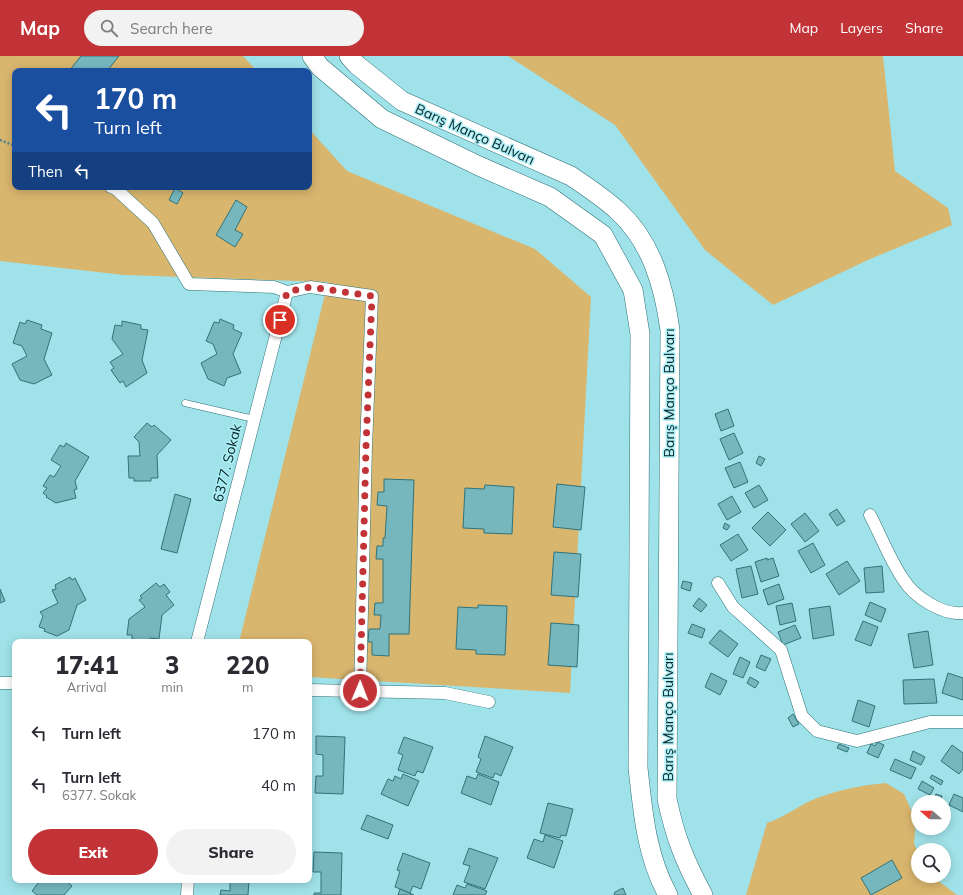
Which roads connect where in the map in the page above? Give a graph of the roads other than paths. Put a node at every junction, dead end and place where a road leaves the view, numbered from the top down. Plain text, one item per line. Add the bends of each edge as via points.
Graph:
1 (312, 56) edge
2 (349, 56) edge
3 (117, 190) edge
4 (287, 292) junction
5 (185, 403) dead end
6 (254, 419) junction
7 (870, 515) dead end
8 (718, 583) dead end
9 (963, 613) edge
10 (198, 639) edge
11 (0, 683) edge
12 (12, 683) edge
13 (312, 690) edge
14 (360, 691) junction
15 (489, 702) dead end
16 (963, 722) edge
17 (188, 883) edge
18 (187, 895) edge
19 (668, 895) edge
20 (703, 895) edge

1 - 19 main road, Barış Manço Bulvarı via 320,67 382,119 550,197 602,235 633,290 640,334 638,768 644,829 657,876
2 - 20 main road, Barış Manço Bulvarı via 402,102 571,176 596,193 619,212 642,240 657,271 666,299 670,330 667,800 673,831 686,864
3 - 4 street via 153,223 189,284 274,287
4 - 6 street, 6377. Sokak
4 - 14 street via 310,287 372,296
5 - 6 lane
6 - 10 street, 6377. Sokak
7 - 9 street via 903,580 928,604 954,614
8 - 16 street via 733,607 781,650 802,716 816,732 857,740 930,722
11 - 12 street
13 - 14 street
14 - 15 street via 445,693
17 - 18 street

